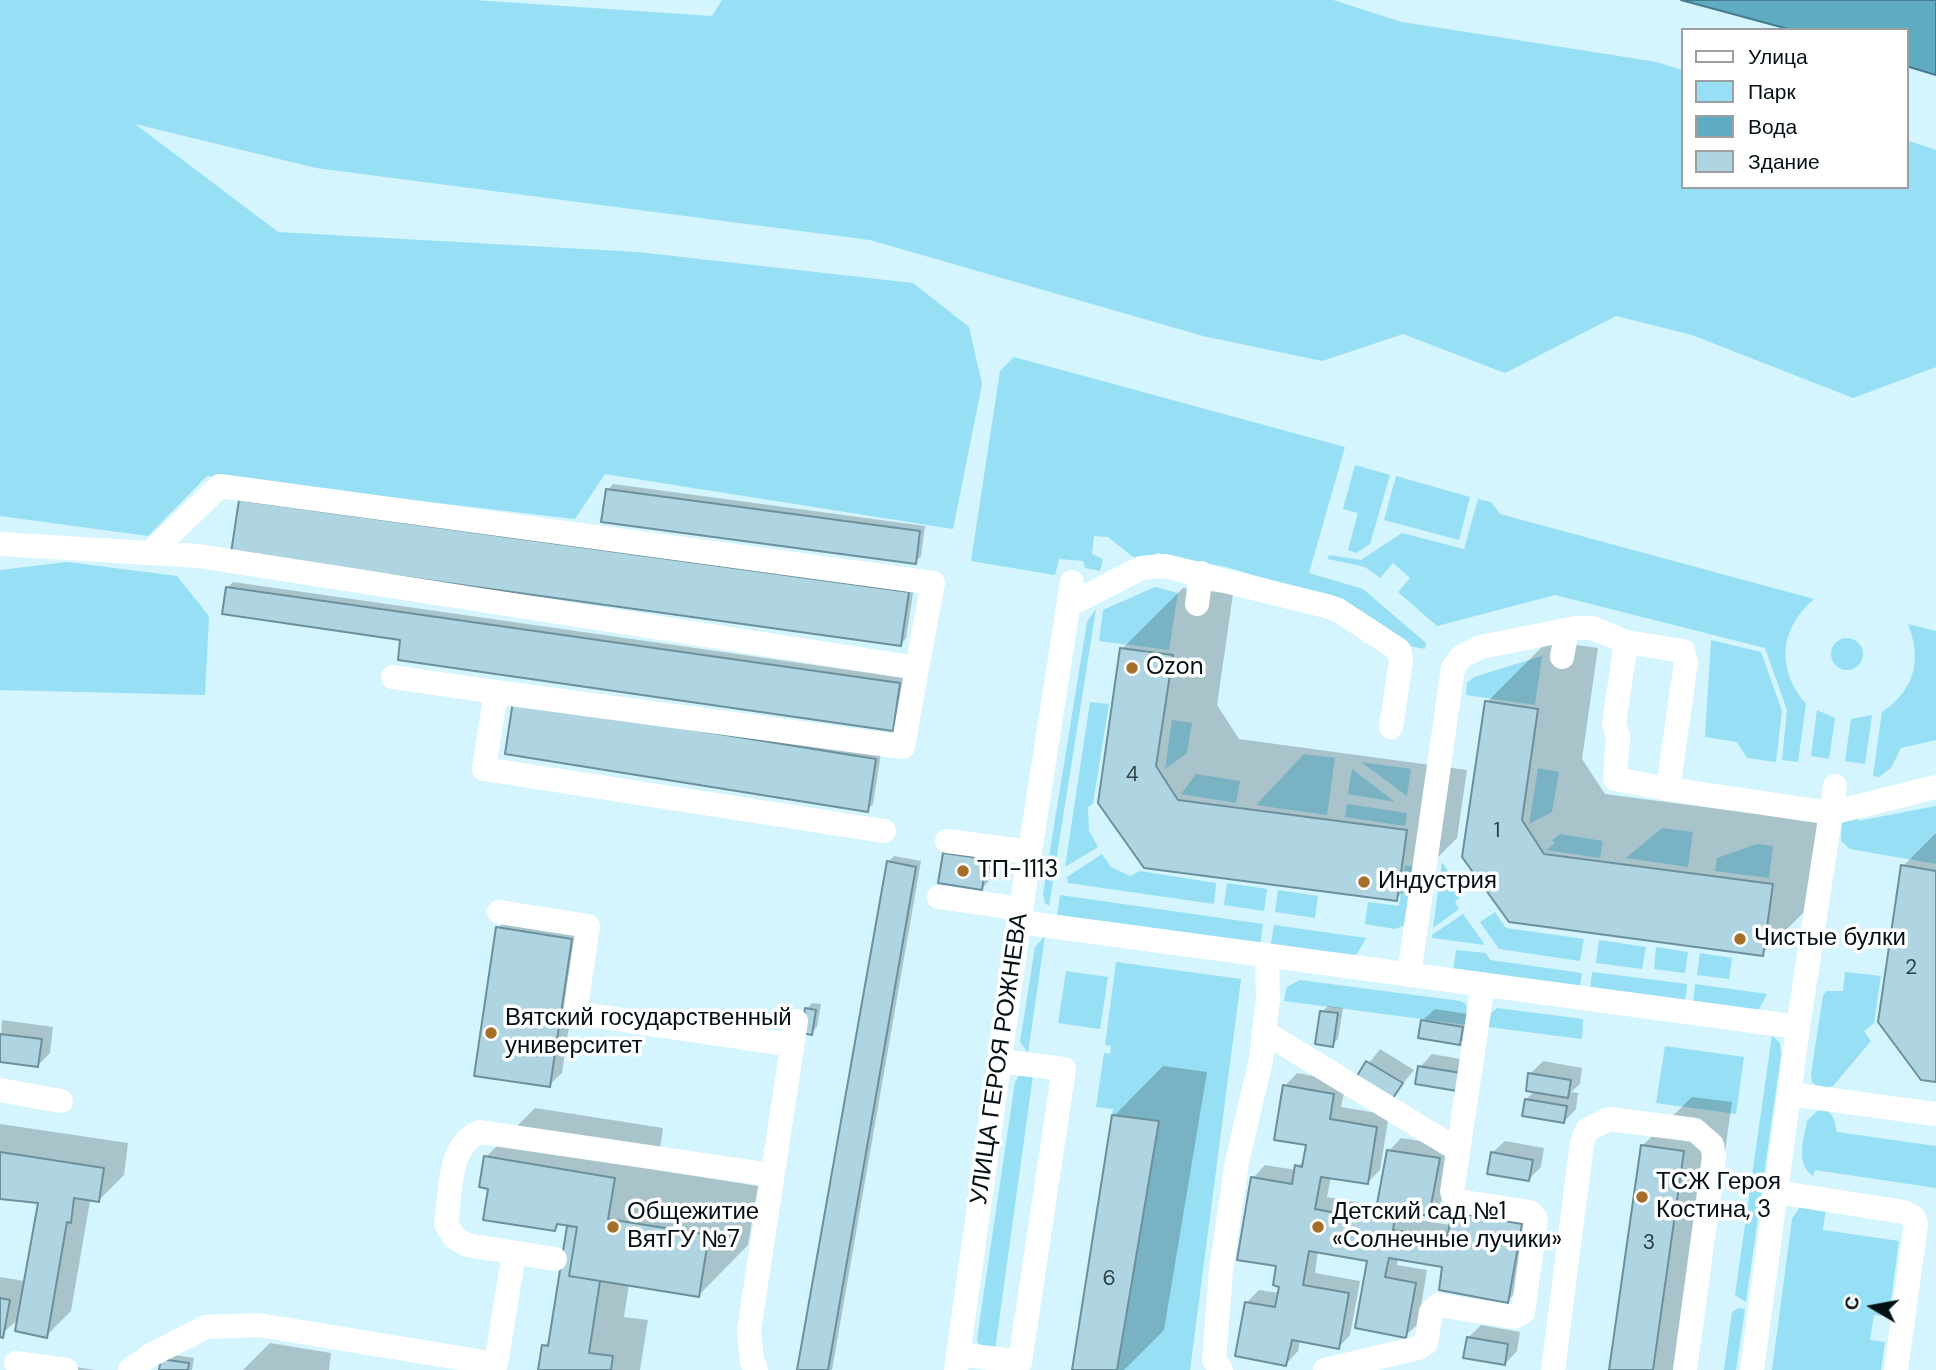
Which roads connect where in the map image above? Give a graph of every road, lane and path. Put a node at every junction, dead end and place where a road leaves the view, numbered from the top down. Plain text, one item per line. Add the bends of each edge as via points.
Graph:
1 (0, 544) edge
2 (150, 553) junction
3 (1201, 573) junction
4 (1197, 604) dead end
5 (1567, 630) junction
6 (1626, 642) junction
7 (1562, 657) dead end
8 (917, 668) junction
9 (393, 677) dead end
10 (496, 692) junction
11 (1391, 727) dead end
12 (1835, 786) dead end
13 (1936, 787) edge
14 (1668, 789) junction
15 (1831, 813) junction
16 (884, 831) dead end
17 (947, 841) dead end
18 (1030, 852) junction
19 (939, 897) dead end
20 (499, 912) dead end
21 (1021, 915) junction
22 (1266, 955) junction
23 (1409, 975) junction
24 (1483, 984) junction
25 (796, 1021) dead end
26 (1798, 1027) junction
27 (1264, 1032) junction
28 (792, 1045) junction
29 (1000, 1061) junction
30 (0, 1090) edge
31 (1789, 1094) junction
32 (61, 1101) dead end
33 (1936, 1114) edge
34 (1458, 1150) junction
35 (772, 1175) junction
36 (1776, 1192) junction
37 (514, 1253) junction
38 (555, 1259) dead end
39 (957, 1362) edge
40 (10, 1365) edge
41 (495, 1367) edge
42 (66, 1370) edge
43 (130, 1370) edge
44 (756, 1370) edge
45 (1221, 1370) edge
46 (1325, 1370) edge
47 (1553, 1370) edge
48 (1685, 1370) edge
49 (1752, 1370) edge
50 (1896, 1370) edge

1 - 2 street
2 - 8 street via 198,556
2 - 8 street via 220,486 933,583
3 - 4 street
3 - 11 street via 1338,610 1395,646 1401,661
3 - 18 street, УЛИЦА ГЕРОЯ РОЖНЕВА via 1151,565 1070,593
5 - 6 street via 1592,628
5 - 7 street
5 - 23 street via 1481,647 1462,656 1453,668
6 - 14 street via 1614,724 1618,736 1615,779
6 - 14 street via 1678,649 1685,657
8 - 10 street via 903,747
9 - 10 street
10 - 16 street via 484,769
12 - 15 street
13 - 15 street
14 - 15 street
15 - 26 street
17 - 18 street
18 - 21 street, УЛИЦА ГЕРОЯ РОЖНЕВА
19 - 21 street
20 - 28 street via 588,926 575,1013
21 - 22 street
21 - 29 street, УЛИЦА ГЕРОЯ РОЖНЕВА
22 - 23 street
22 - 27 street
23 - 24 street
24 - 26 street
24 - 34 street
25 - 28 street
26 - 31 street
27 - 34 street
27 - 45 street via 1237,1162 1221,1271 1214,1360
28 - 35 street
29 - 39 street, УЛИЦА ГЕРОЯ РОЖНЕВА
29 - 39 street via 1064,1069 1020,1362
30 - 32 street
31 - 33 street
31 - 36 street
34 - 46 street via 1452,1192 1458,1201 1530,1212 1536,1219 1523,1312 1514,1317 1438,1305 1431,1312 1426,1343 1418,1348
35 - 37 street via 480,1132 467,1137 457,1150 446,1224 455,1238 467,1245
35 - 44 street via 749,1330
36 - 49 street
36 - 50 street via 1913,1217 1916,1224
37 - 38 street
37 - 41 street
40 - 42 street
41 - 43 street via 259,1325 206,1327 151,1354
47 - 48 street via 1582,1143 1587,1130 1609,1119 1695,1129 1712,1144 1714,1157

